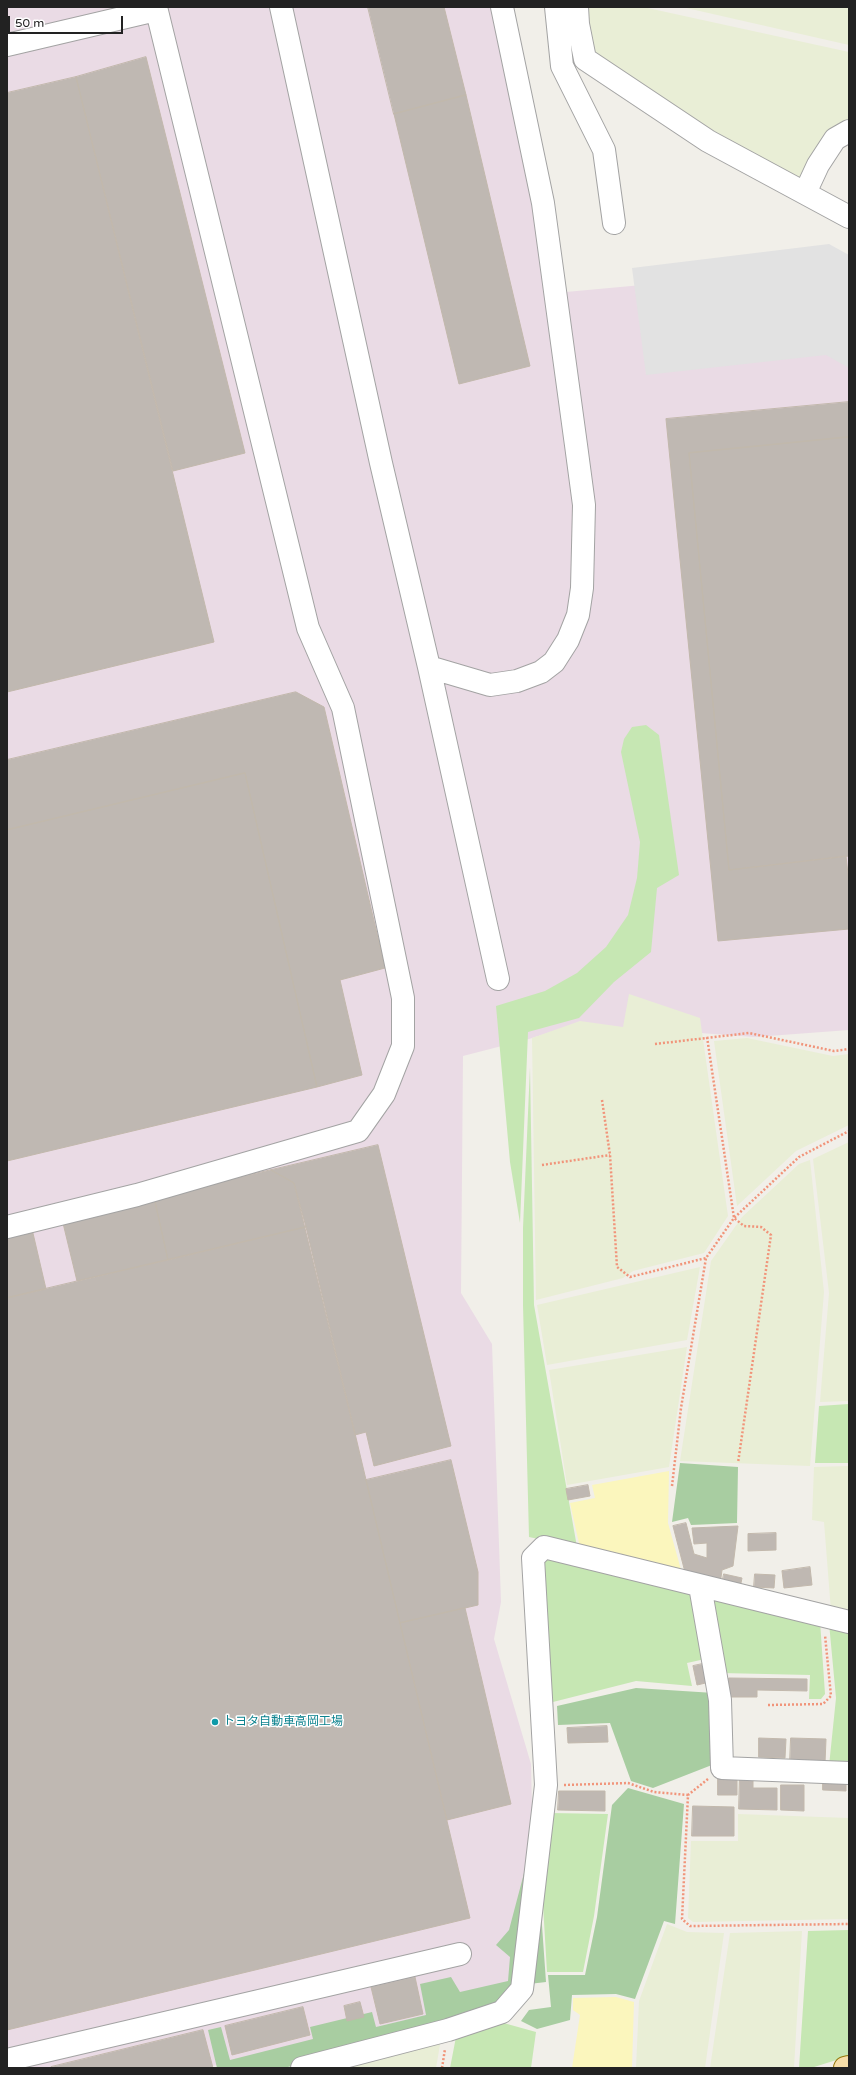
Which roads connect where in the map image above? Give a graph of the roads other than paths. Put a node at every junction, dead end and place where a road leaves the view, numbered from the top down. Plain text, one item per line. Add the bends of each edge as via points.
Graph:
1 (281, 7) edge
2 (502, 7) edge
3 (556, 7) edge
4 (577, 7) edge
5 (156, 8) edge
6 (7, 45) edge
7 (849, 131) edge
8 (805, 193) junction
9 (849, 217) edge
10 (614, 224) dead end
11 (430, 667) junction
12 (498, 979) dead end
13 (7, 1227) edge
14 (700, 1586) junction
15 (849, 1622) edge
16 (849, 1773) edge
17 (460, 1954) dead end
18 (7, 2060) edge
19 (849, 2067) edge
20 (302, 2068) edge
21 (845, 2068) edge

1 - 11 street via 381,462
2 - 11 street via 543,204 584,505 582,588 578,615 568,640 554,662 541,672 516,681 490,685
3 - 10 street via 562,66 604,150
4 - 8 street via 585,59 708,141
5 - 6 street
5 - 13 street via 308,628 343,708 403,998 403,1046 384,1094 358,1131 137,1195
7 - 8 street via 835,139 818,165
8 - 9 street
11 - 12 street
14 - 15 street
14 - 16 street via 720,1700 722,1768
14 - 20 street via 544,1547 533,1558 546,1785 522,1989 502,2012 448,2030
17 - 18 street
19 - 21 main road

